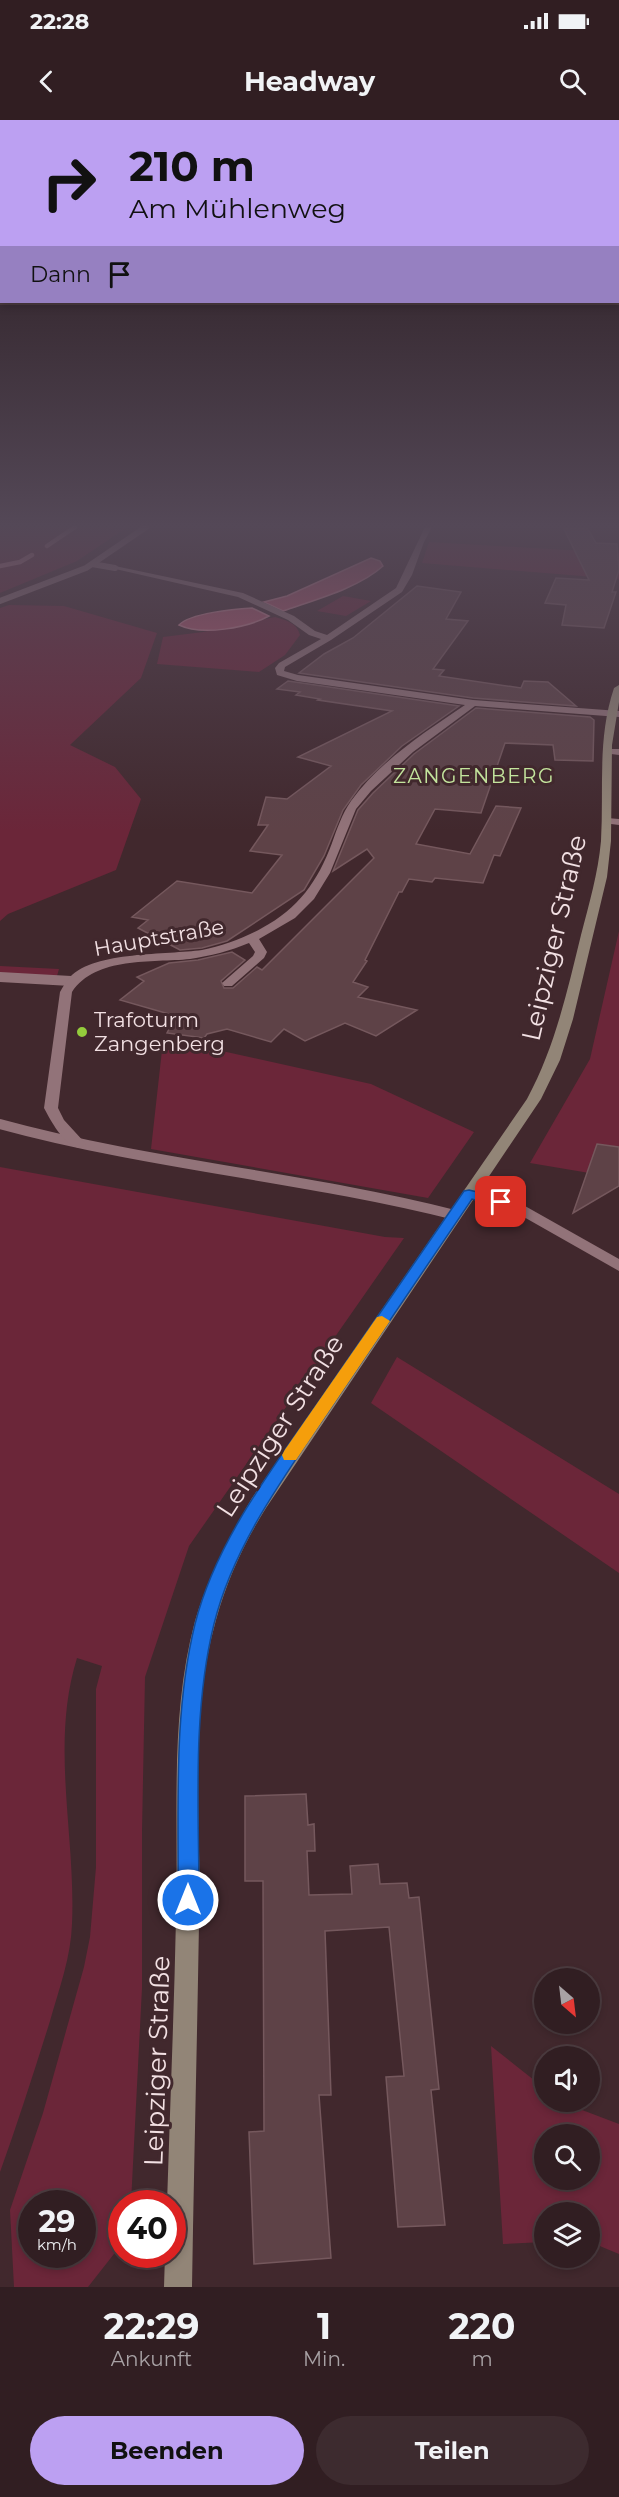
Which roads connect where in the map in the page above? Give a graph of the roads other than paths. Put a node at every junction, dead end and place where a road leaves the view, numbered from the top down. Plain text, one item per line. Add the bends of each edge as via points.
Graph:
1 (305, 628) edge
2 (342, 628) edge
3 (328, 638) junction
4 (619, 688) edge
5 (473, 702) junction
6 (614, 714) edge
7 (613, 752) edge
8 (613, 821) edge
9 (251, 938) junction
10 (0, 977) edge
11 (71, 981) junction
12 (228, 983) dead end
13 (0, 1124) edge
14 (79, 1144) junction
15 (469, 1194) junction
16 (455, 1215) junction
17 (619, 1266) edge
18 (178, 2287) edge

1 - 3 street
2 - 3 street
3 - 5 street via 279,670 284,675
4 - 6 street, Leipziger Straße
5 - 6 street
5 - 9 street, Hauptstraße via 365,791 347,816 325,875 312,897 295,913
6 - 7 street, Leipziger Straße
7 - 8 street, Leipziger Straße
8 - 15 street, Leipziger Straße via 561,1043 534,1099
9 - 11 street, Hauptstraße via 205,953 110,963
9 - 12 street, Hauptstraße via 259,946 258,958
10 - 11 lane
11 - 14 street, Hauptstraße via 66,992 51,1108 58,1122
13 - 14 lane
14 - 16 lane via 405,1202
15 - 16 street, Leipziger Straße
15 - 17 street via 520,1209
16 - 18 street, Leipziger Straße via 254,1511 228,1558 205,1622 189,1744

